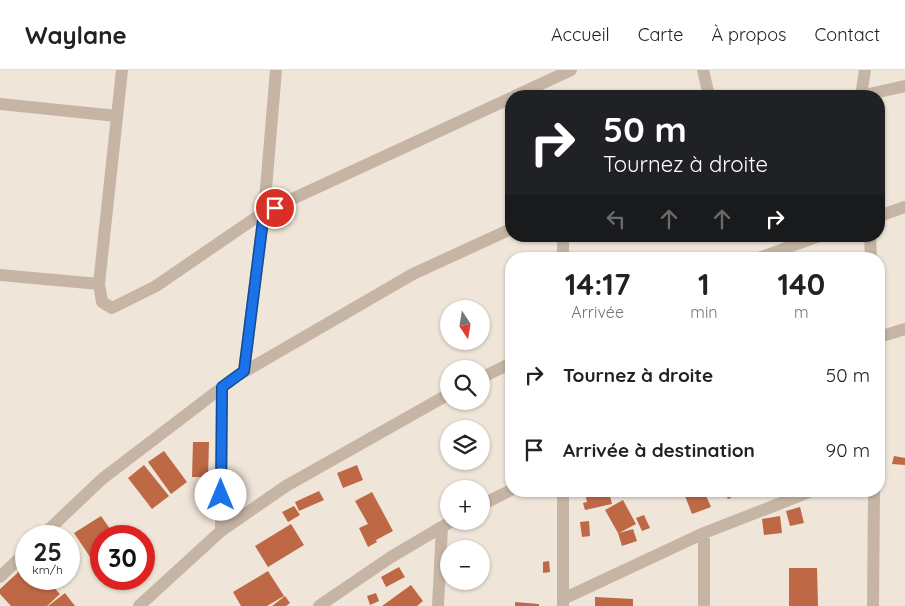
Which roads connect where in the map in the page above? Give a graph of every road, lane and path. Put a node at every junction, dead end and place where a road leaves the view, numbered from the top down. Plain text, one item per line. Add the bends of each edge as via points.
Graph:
1 (122, 70) edge
2 (276, 70) edge
3 (571, 70) edge
4 (703, 70) edge
5 (865, 70) edge
6 (905, 86) edge
7 (528, 90) edge
8 (708, 90) edge
9 (862, 90) edge
10 (885, 91) edge
11 (505, 101) edge
12 (0, 104) edge
13 (117, 116) junction
14 (905, 207) edge
15 (264, 212) junction
16 (885, 214) edge
17 (505, 232) edge
18 (803, 242) edge
19 (775, 252) edge
20 (0, 275) edge
21 (99, 284) junction
22 (905, 328) edge
23 (885, 335) edge
24 (505, 366) edge
25 (244, 371) junction
26 (490, 374) edge
27 (222, 387) junction
28 (440, 398) edge
29 (505, 493) edge
30 (563, 497) edge
31 (797, 497) edge
32 (874, 497) edge
33 (490, 501) edge
34 (54, 525) edge
35 (440, 528) edge
36 (446, 530) edge
37 (221, 532) junction
38 (704, 533) junction
39 (15, 563) edge
40 (0, 577) edge
41 (563, 602) edge
42 (139, 606) edge
43 (319, 606) edge
44 (438, 606) edge
45 (704, 606) edge
46 (874, 606) edge

1 - 13 street
2 - 15 street
3 - 7 street
4 - 8 street
5 - 9 street
6 - 10 street
11 - 15 street
12 - 13 street
13 - 21 street
14 - 16 street
15 - 21 street via 156,286 120,306 107,307 102,302
15 - 25 street
17 - 25 street via 413,274
18 - 19 street
20 - 21 street
22 - 23 street
24 - 26 street
25 - 27 street
27 - 34 street via 102,479
27 - 37 street
28 - 37 street via 286,486
29 - 33 street
30 - 41 street
31 - 38 street
32 - 46 street
35 - 43 street
36 - 44 street
37 - 42 street
38 - 41 street
38 - 45 street
39 - 40 street

